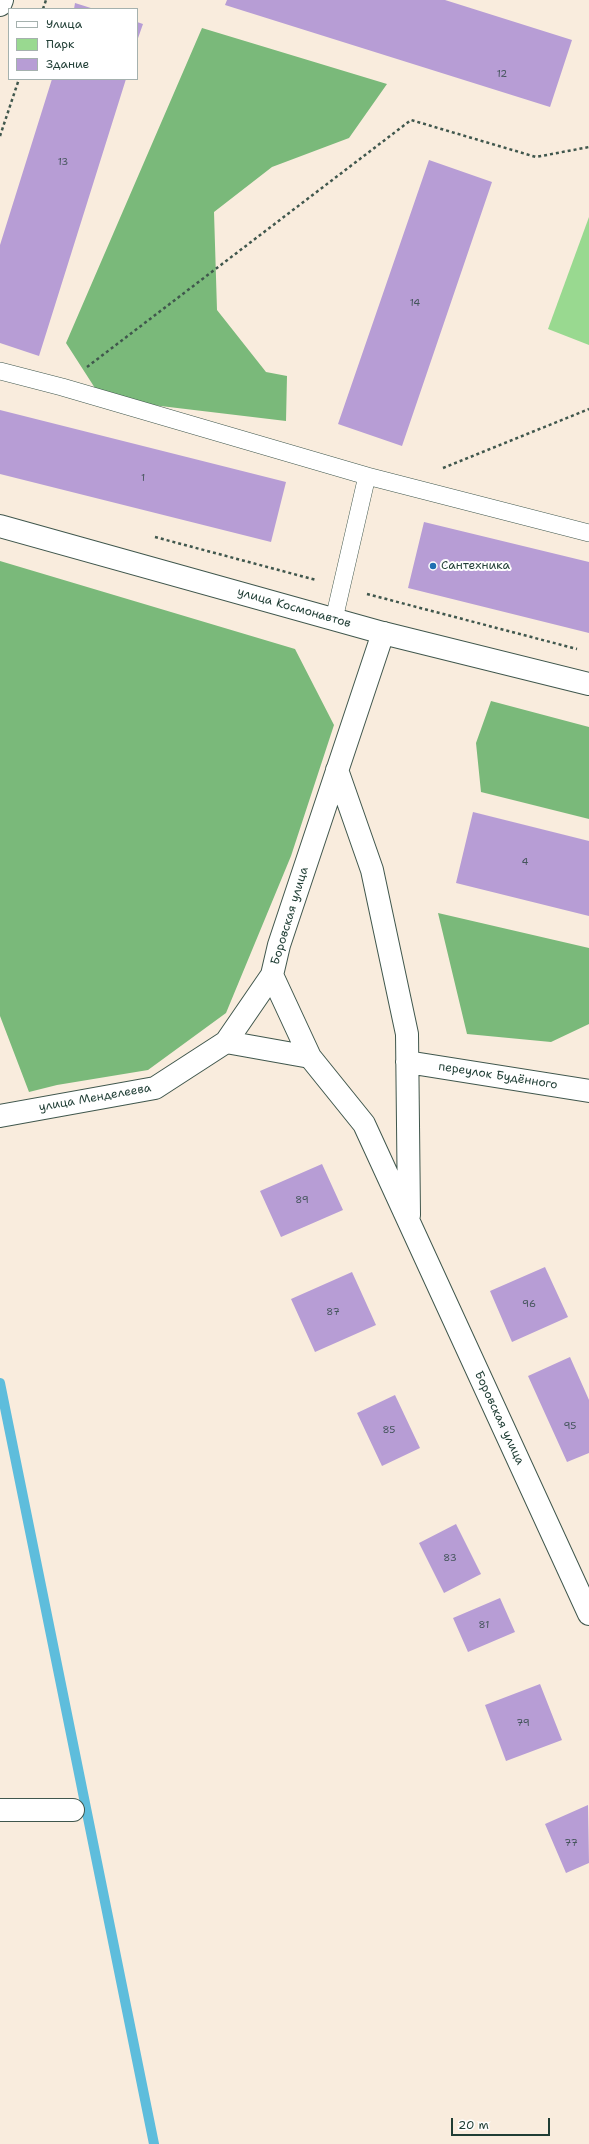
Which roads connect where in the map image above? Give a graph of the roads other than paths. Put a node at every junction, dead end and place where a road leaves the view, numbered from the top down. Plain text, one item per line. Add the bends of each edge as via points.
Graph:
1 (2, 0) edge
2 (0, 5) edge
3 (0, 371) edge
4 (367, 476) junction
5 (0, 526) edge
6 (589, 533) edge
7 (334, 619) junction
8 (383, 633) junction
9 (589, 684) edge
10 (337, 770) junction
11 (272, 975) junction
12 (226, 1042) junction
13 (310, 1057) junction
14 (407, 1062) junction
15 (589, 1091) edge
16 (0, 1116) edge
17 (409, 1222) junction
18 (589, 1614) edge
19 (0, 1810) edge
20 (73, 1810) dead end

1 - 2 street
3 - 4 lane
4 - 6 lane
4 - 7 lane
5 - 7 street, улица Космонавтов
7 - 8 street, улица Космонавтов
8 - 9 street, улица Космонавтов
8 - 10 street, Боровская улица
10 - 11 street, Боровская улица via 279,945
10 - 14 street, Боровская улица via 372,870 407,1034
11 - 12 street, улица Менделеева
11 - 13 street, Боровская улица
12 - 13 street
12 - 16 street, улица Менделеева via 155,1088
13 - 17 street, Боровская улица via 364,1124
14 - 15 street, переулок Будённого
14 - 17 street, Боровская улица
17 - 18 street, Боровская улица
19 - 20 street

